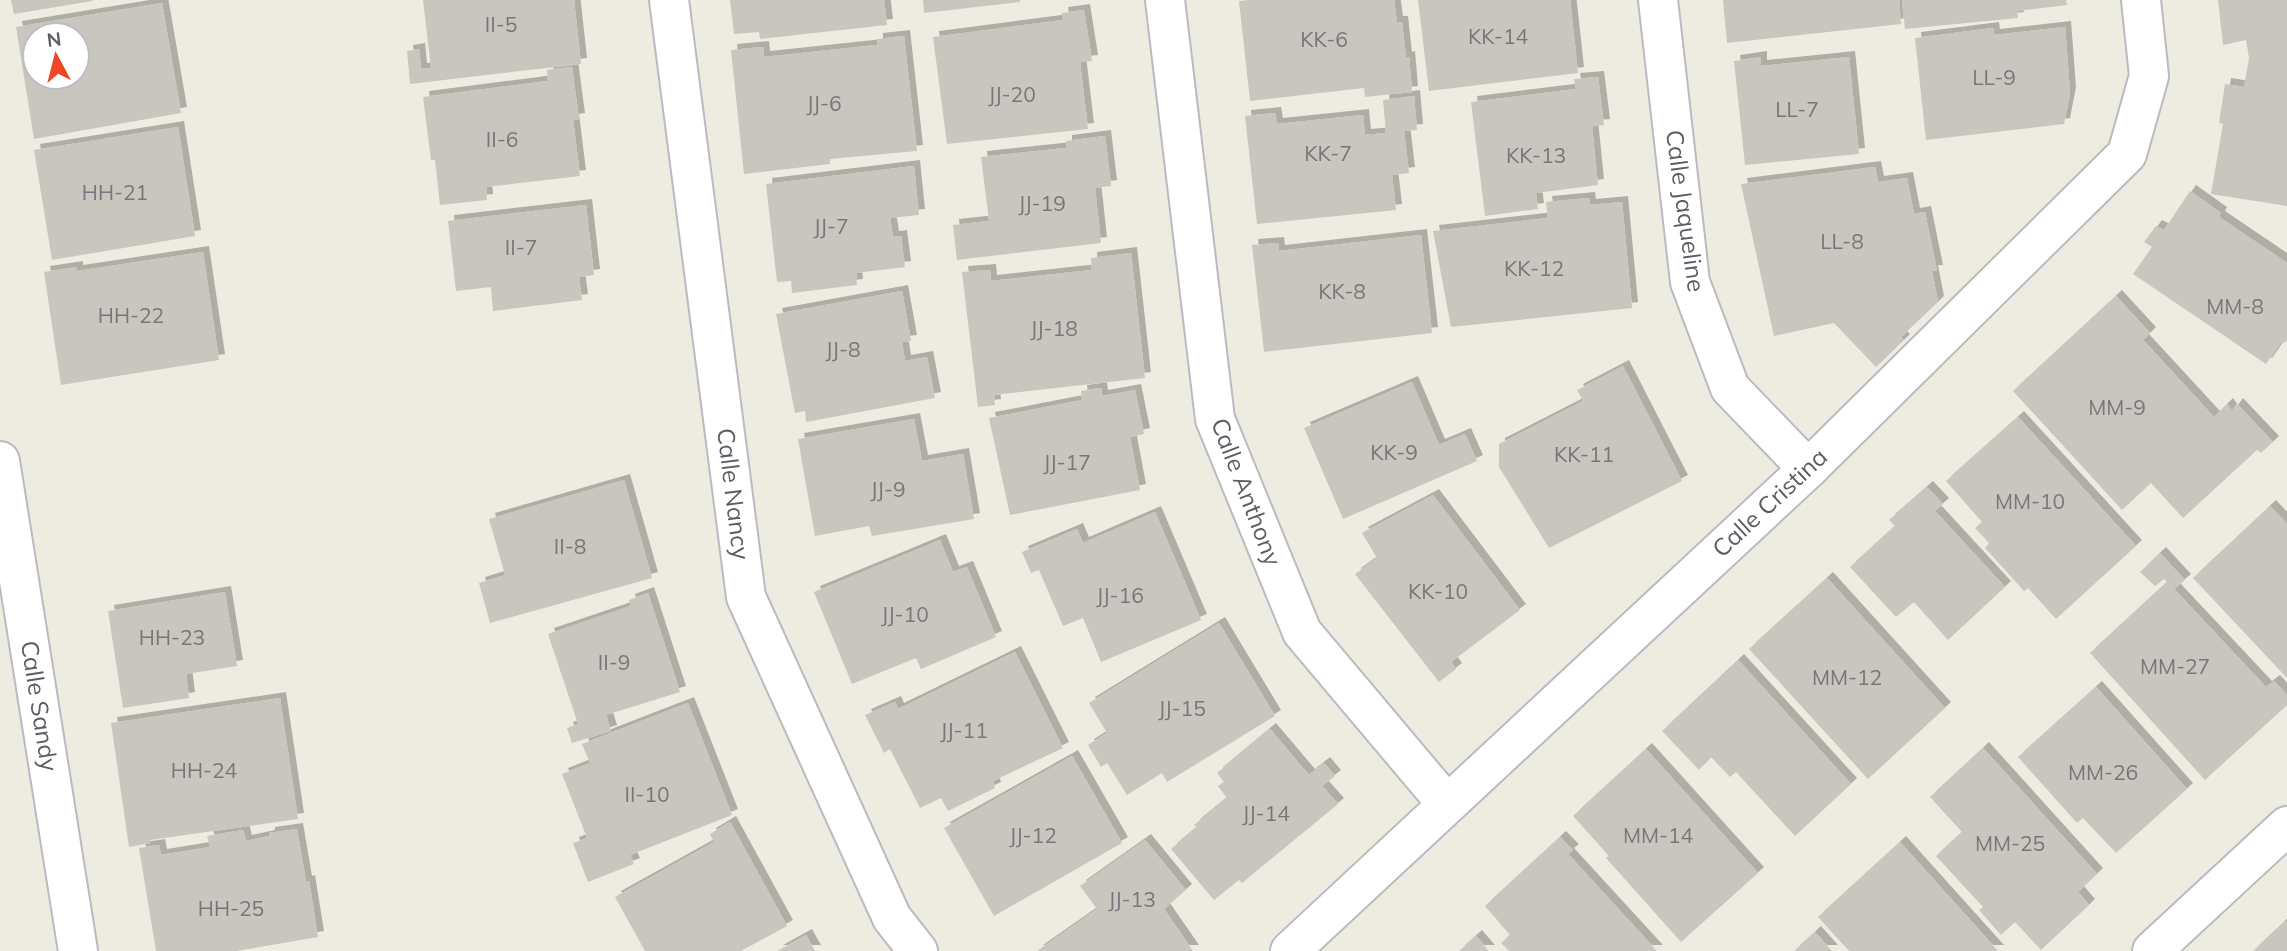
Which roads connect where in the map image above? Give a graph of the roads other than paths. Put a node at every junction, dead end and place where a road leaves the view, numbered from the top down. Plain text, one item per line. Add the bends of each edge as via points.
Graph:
1 (669, 0) edge
2 (1165, 0) edge
3 (1658, 0) edge
4 (2141, 0) edge
5 (0, 461) edge
6 (1808, 469) junction
7 (1447, 803) junction
8 (2287, 826) edge
9 (78, 951) edge
10 (918, 951) edge
11 (1290, 951) edge
12 (2152, 951) edge

1 - 10 street, Calle Nancy via 746,597 892,918
2 - 7 street, Calle Anthony via 1215,419 1302,632
3 - 6 street, Calle Jaqueline via 1690,282 1730,387
4 - 6 street, Calle Cristina via 2149,76 2127,154
5 - 9 street, Calle Sandy
6 - 7 street, Calle Cristina
7 - 11 street, Calle Cristina
8 - 12 street

